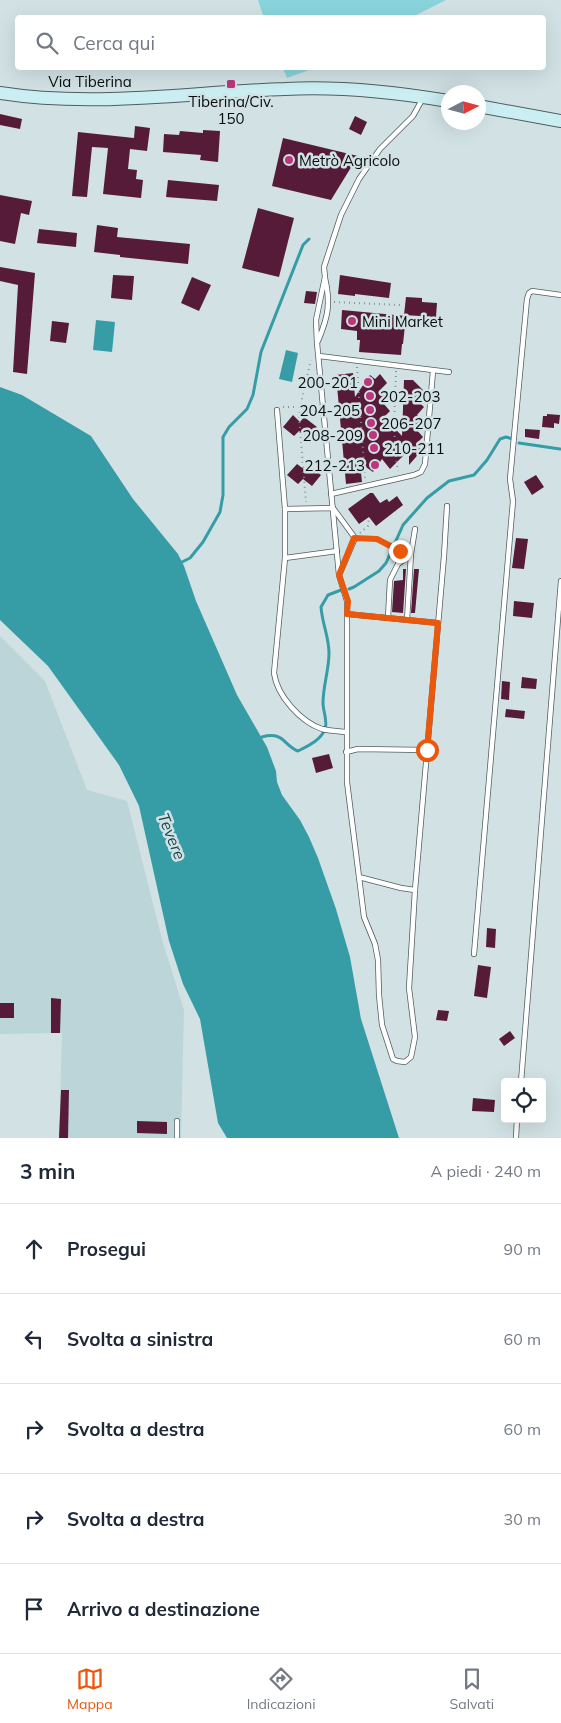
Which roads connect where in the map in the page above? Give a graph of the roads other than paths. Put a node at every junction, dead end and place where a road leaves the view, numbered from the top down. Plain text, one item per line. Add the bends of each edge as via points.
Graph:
1 (0, 93) edge
2 (424, 97) junction
3 (441, 100) edge
4 (486, 107) edge
5 (561, 120) edge
6 (325, 277) junction
7 (561, 295) edge
8 (317, 343) junction
9 (319, 356) junction
10 (433, 371) junction
11 (449, 372) dead end
12 (277, 410) road end
13 (331, 494) junction
14 (447, 506) dead end
15 (333, 508) junction
16 (285, 509) junction
17 (415, 529) dead end
18 (337, 551) junction
19 (410, 554) junction
20 (285, 558) junction
21 (339, 575) junction
22 (561, 581) edge
23 (347, 614) junction
24 (388, 618) junction
25 (407, 620) junction
26 (438, 623) junction
27 (346, 732) junction
28 (427, 750) junction
29 (346, 752) junction
30 (359, 877) junction
31 (415, 890) junction
32 (474, 954) dead end
33 (521, 1078) edge
34 (177, 1121) dead end
35 (517, 1123) edge
36 (177, 1138) edge
37 (516, 1138) edge

1 - 2 main road, Via Tiberina via 97,99 313,88
2 - 3 main road, Via Tiberina
2 - 6 lane via 413,116 380,149 359,179 341,215 324,267
4 - 5 main road
6 - 8 lane via 316,320
6 - 8 lane via 329,302
7 - 32 lane via 532,291 528,299 510,479 513,501
8 - 9 lane
9 - 10 lane
9 - 13 lane
10 - 11 lane
10 - 13 lane via 425,464 421,472
12 - 16 lane
13 - 15 lane
14 - 26 lane
15 - 16 lane
15 - 18 lane
15 - 21 lane via 354,538
16 - 20 lane
17 - 19 lane
18 - 20 lane
18 - 21 lane
19 - 24 lane via 398,564 390,580
19 - 25 lane
20 - 27 lane via 275,682 291,706 312,724 322,729
21 - 23 lane via 348,601
22 - 33 lane
23 - 24 lane
23 - 27 lane
24 - 25 lane
25 - 26 lane
26 - 28 lane
27 - 29 lane
28 - 29 lane via 358,749
28 - 31 lane
29 - 30 lane
30 - 31 lane
30 - 31 lane via 364,917 378,960 382,1025 393,1059 400,1062 411,1057 415,1037 409,988
34 - 36 lane
35 - 37 lane

